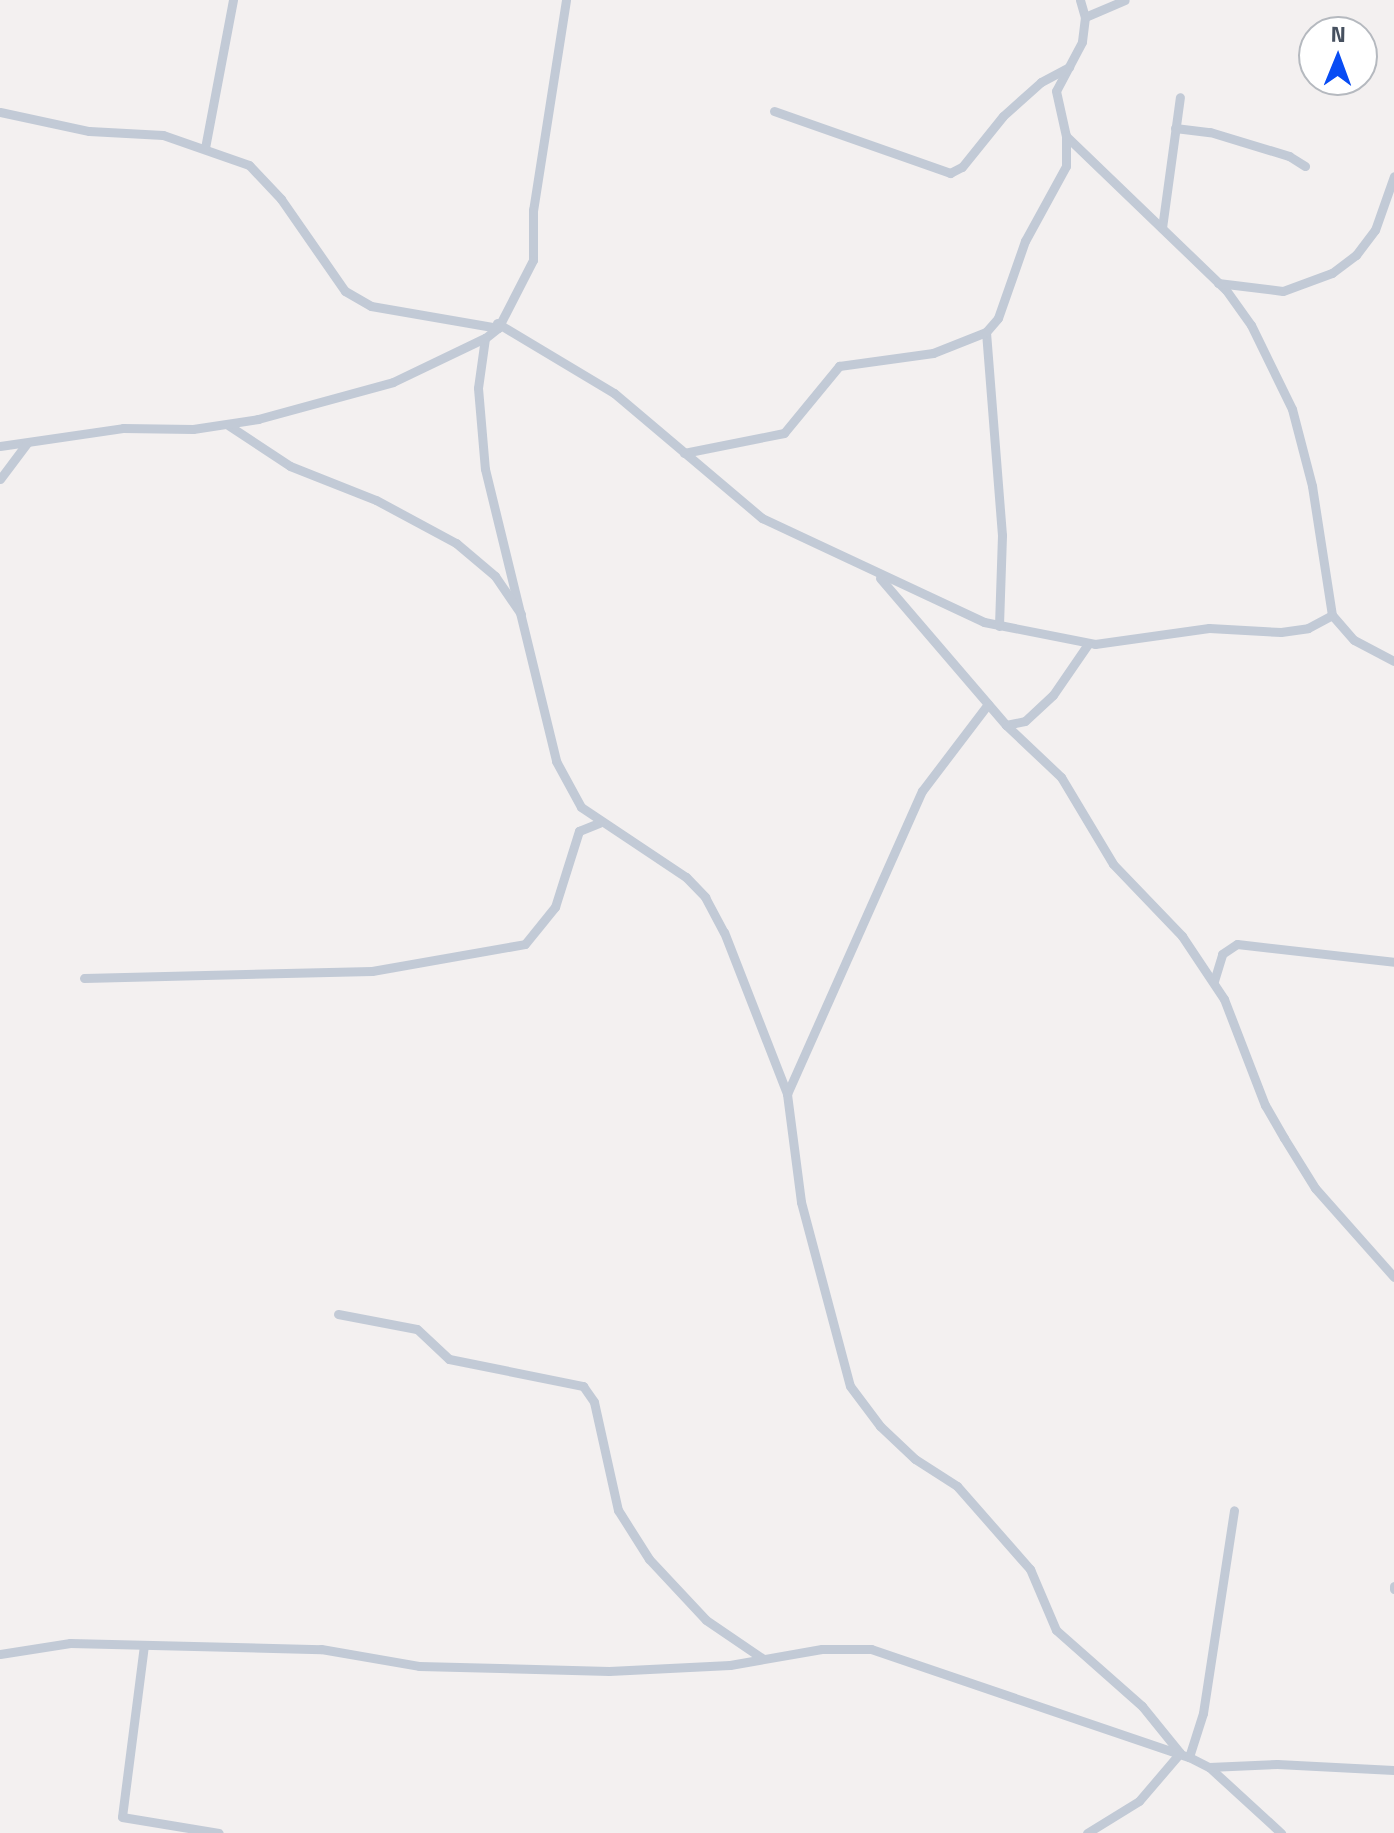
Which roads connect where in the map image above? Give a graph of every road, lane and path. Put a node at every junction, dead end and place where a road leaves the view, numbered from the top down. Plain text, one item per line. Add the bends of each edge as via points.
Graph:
1 (233, 0) edge
2 (566, 0) edge
3 (1080, 0) edge
4 (1125, 0) edge
5 (1085, 17) junction
6 (1069, 67) junction
7 (1180, 97) dead end
8 (774, 111) dead end
9 (0, 112) edge
10 (1175, 128) junction
11 (1066, 136) junction
12 (205, 148) junction
13 (1305, 166) dead end
14 (1394, 176) edge
15 (1162, 228) junction
16 (1218, 283) junction
17 (497, 325) junction
18 (986, 332) junction
19 (485, 338) junction
20 (228, 425) junction
21 (27, 443) junction
22 (0, 446) edge
23 (684, 453) junction
24 (0, 479) edge
25 (879, 576) junction
26 (1332, 615) junction
27 (523, 616) junction
28 (999, 626) junction
29 (1088, 644) junction
30 (1394, 661) edge
31 (988, 704) junction
32 (1006, 725) junction
33 (599, 823) junction
34 (1394, 962) edge
35 (84, 978) dead end
36 (1214, 981) junction
37 (787, 1094) junction
38 (1394, 1277) edge
39 (338, 1314) dead end
40 (1234, 1510) dead end
41 (144, 1645) junction
42 (0, 1654) edge
43 (762, 1658) junction
44 (1184, 1755) junction
45 (1209, 1767) junction
46 (1394, 1770) edge
47 (219, 1833) edge
48 (1087, 1833) edge
49 (1281, 1833) edge

1 - 12 street
2 - 17 street via 533,210 533,260
3 - 5 street
4 - 5 street
5 - 6 street via 1082,42
6 - 8 street via 1041,82 1003,116 962,167 950,173
6 - 11 street via 1056,98
7 - 10 street
9 - 12 street via 89,131 163,135
10 - 13 street via 1210,132 1289,156
10 - 15 street
11 - 15 street
11 - 18 street via 1066,166 1025,241 998,318
12 - 17 street via 249,165 264,180 345,291 371,306
14 - 16 street via 1375,230 1356,255 1332,273 1283,291
15 - 16 street
16 - 26 street via 1266,350 1292,409 1312,486
17 - 19 street
17 - 23 street via 581,370
18 - 23 street via 933,353 839,366 784,433
18 - 28 street via 1002,535
19 - 20 street via 349,398
19 - 27 street via 478,388 485,469
20 - 21 street via 123,428
20 - 27 street via 290,466 376,500 456,543 495,576
21 - 22 street
21 - 24 street
23 - 25 street via 762,518
25 - 28 street
25 - 31 street
26 - 29 street via 1308,628 1281,632 1209,628
26 - 30 street via 1369,650
27 - 33 street via 556,761 581,807
28 - 29 street
29 - 32 street via 1053,695 1025,721
31 - 32 street
31 - 37 street via 922,791
32 - 36 street via 1061,777 1113,864 1182,936
33 - 35 street via 579,831 555,907 525,944 372,971
33 - 37 street via 686,877 705,897
34 - 36 street via 1237,944 1222,954
36 - 38 street via 1284,1138 1315,1188
37 - 44 street via 801,1202 850,1386 880,1426 915,1459 957,1486 1030,1569 1056,1630 1142,1706
39 - 43 street via 417,1329 449,1359 583,1386 594,1402 618,1510 649,1559 706,1620
40 - 44 street via 1203,1713
41 - 42 street via 70,1643
41 - 43 street via 345,1650 419,1666 514,1671 670,1670
41 - 47 street via 122,1817
43 - 44 street via 849,1647 898,1655
44 - 45 street
44 - 48 street via 1139,1801
45 - 46 street via 1277,1764
45 - 49 street

